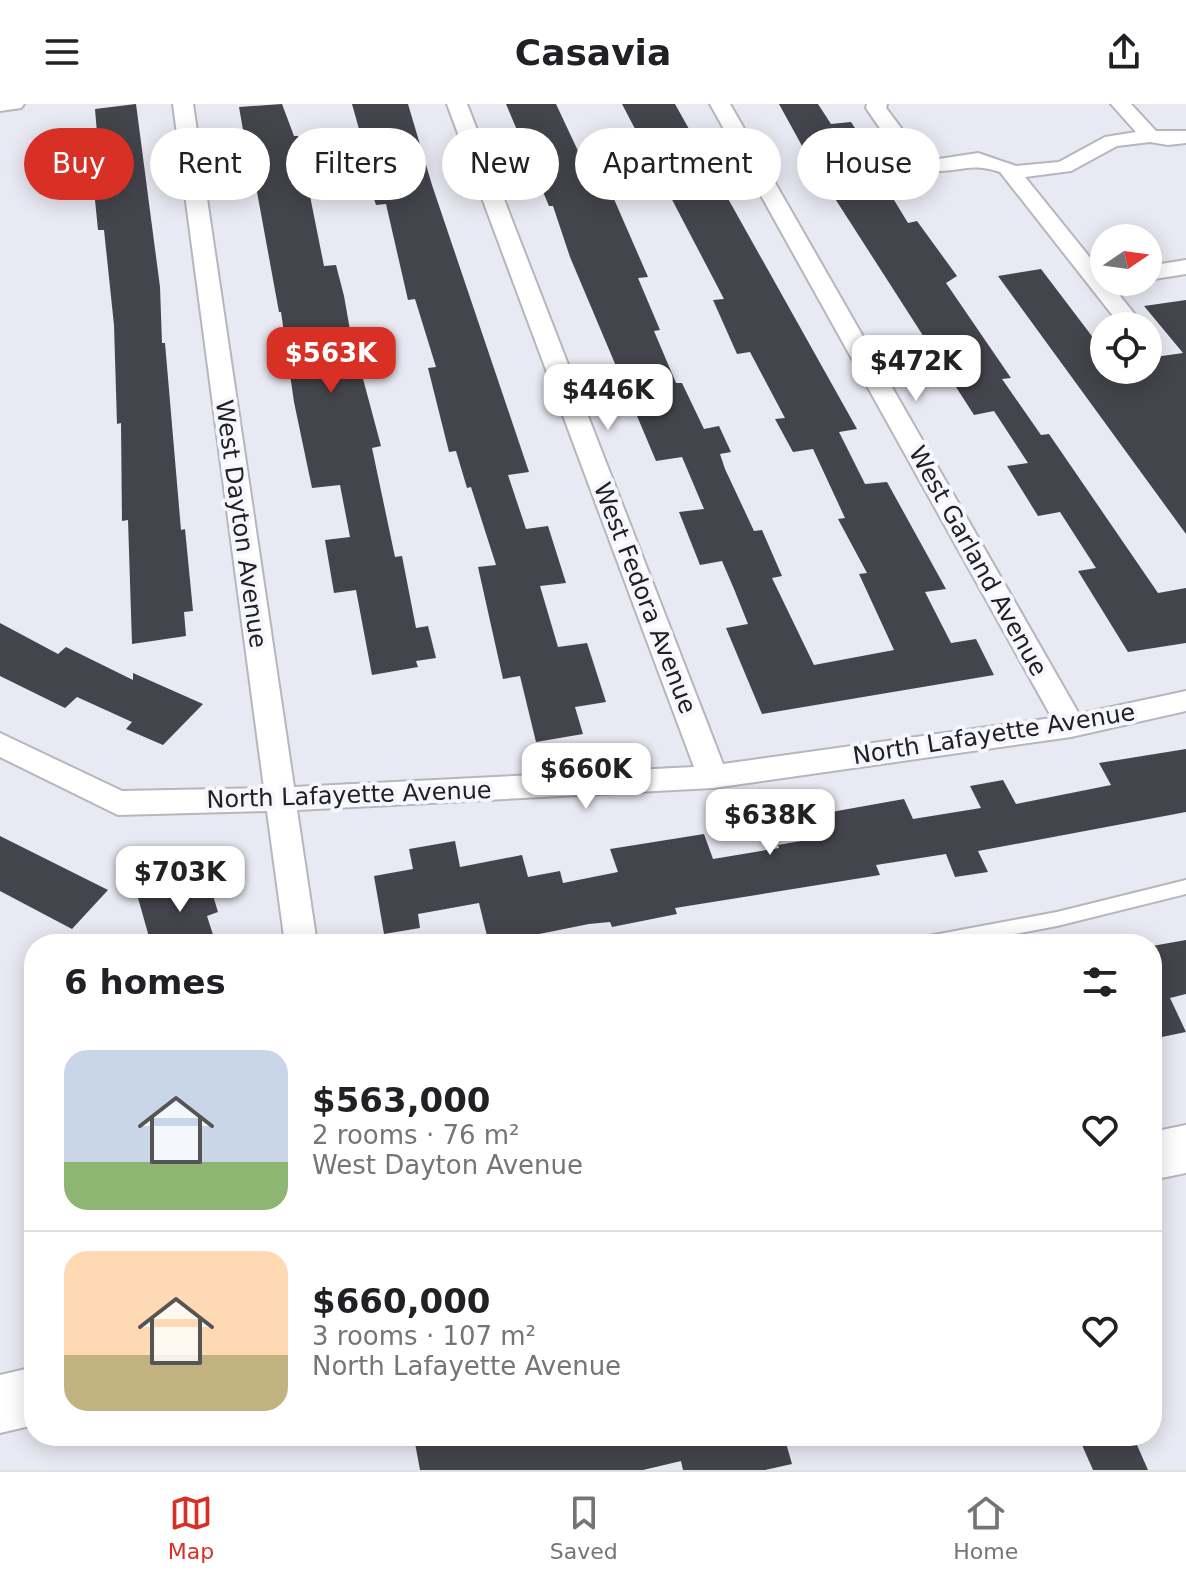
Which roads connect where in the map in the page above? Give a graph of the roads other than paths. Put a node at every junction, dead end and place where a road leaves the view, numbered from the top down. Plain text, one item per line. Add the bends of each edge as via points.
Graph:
1 (14, 104) edge
2 (183, 104) edge
3 (457, 104) edge
4 (720, 104) edge
5 (877, 104) edge
6 (1121, 104) edge
7 (0, 105) edge
8 (1150, 136) junction
9 (1186, 137) edge
10 (1011, 173) junction
11 (1186, 267) edge
12 (1090, 268) edge
13 (1162, 271) edge
14 (1186, 701) edge
15 (1071, 726) junction
16 (0, 744) edge
17 (713, 777) junction
18 (279, 799) junction
19 (1186, 887) edge
20 (299, 934) edge
21 (977, 934) edge
22 (1186, 1149) edge
23 (1162, 1154) edge
24 (24, 1398) edge
25 (0, 1404) edge

1 - 7 street
2 - 18 street, West Dayton Avenue
3 - 17 street, West Fedora Avenue
4 - 15 street, West Garland Avenue
5 - 10 street via 909,152 936,165 978,159
6 - 8 street
8 - 9 street
8 - 10 street via 1112,141 1064,167
10 - 12 street
11 - 13 street
14 - 15 street, North Lafayette Avenue
15 - 17 street, North Lafayette Avenue
16 - 18 street, North Lafayette Avenue via 118,803
17 - 18 street, North Lafayette Avenue
18 - 20 street, West Dayton Avenue
19 - 21 lane
22 - 23 street
24 - 25 street

